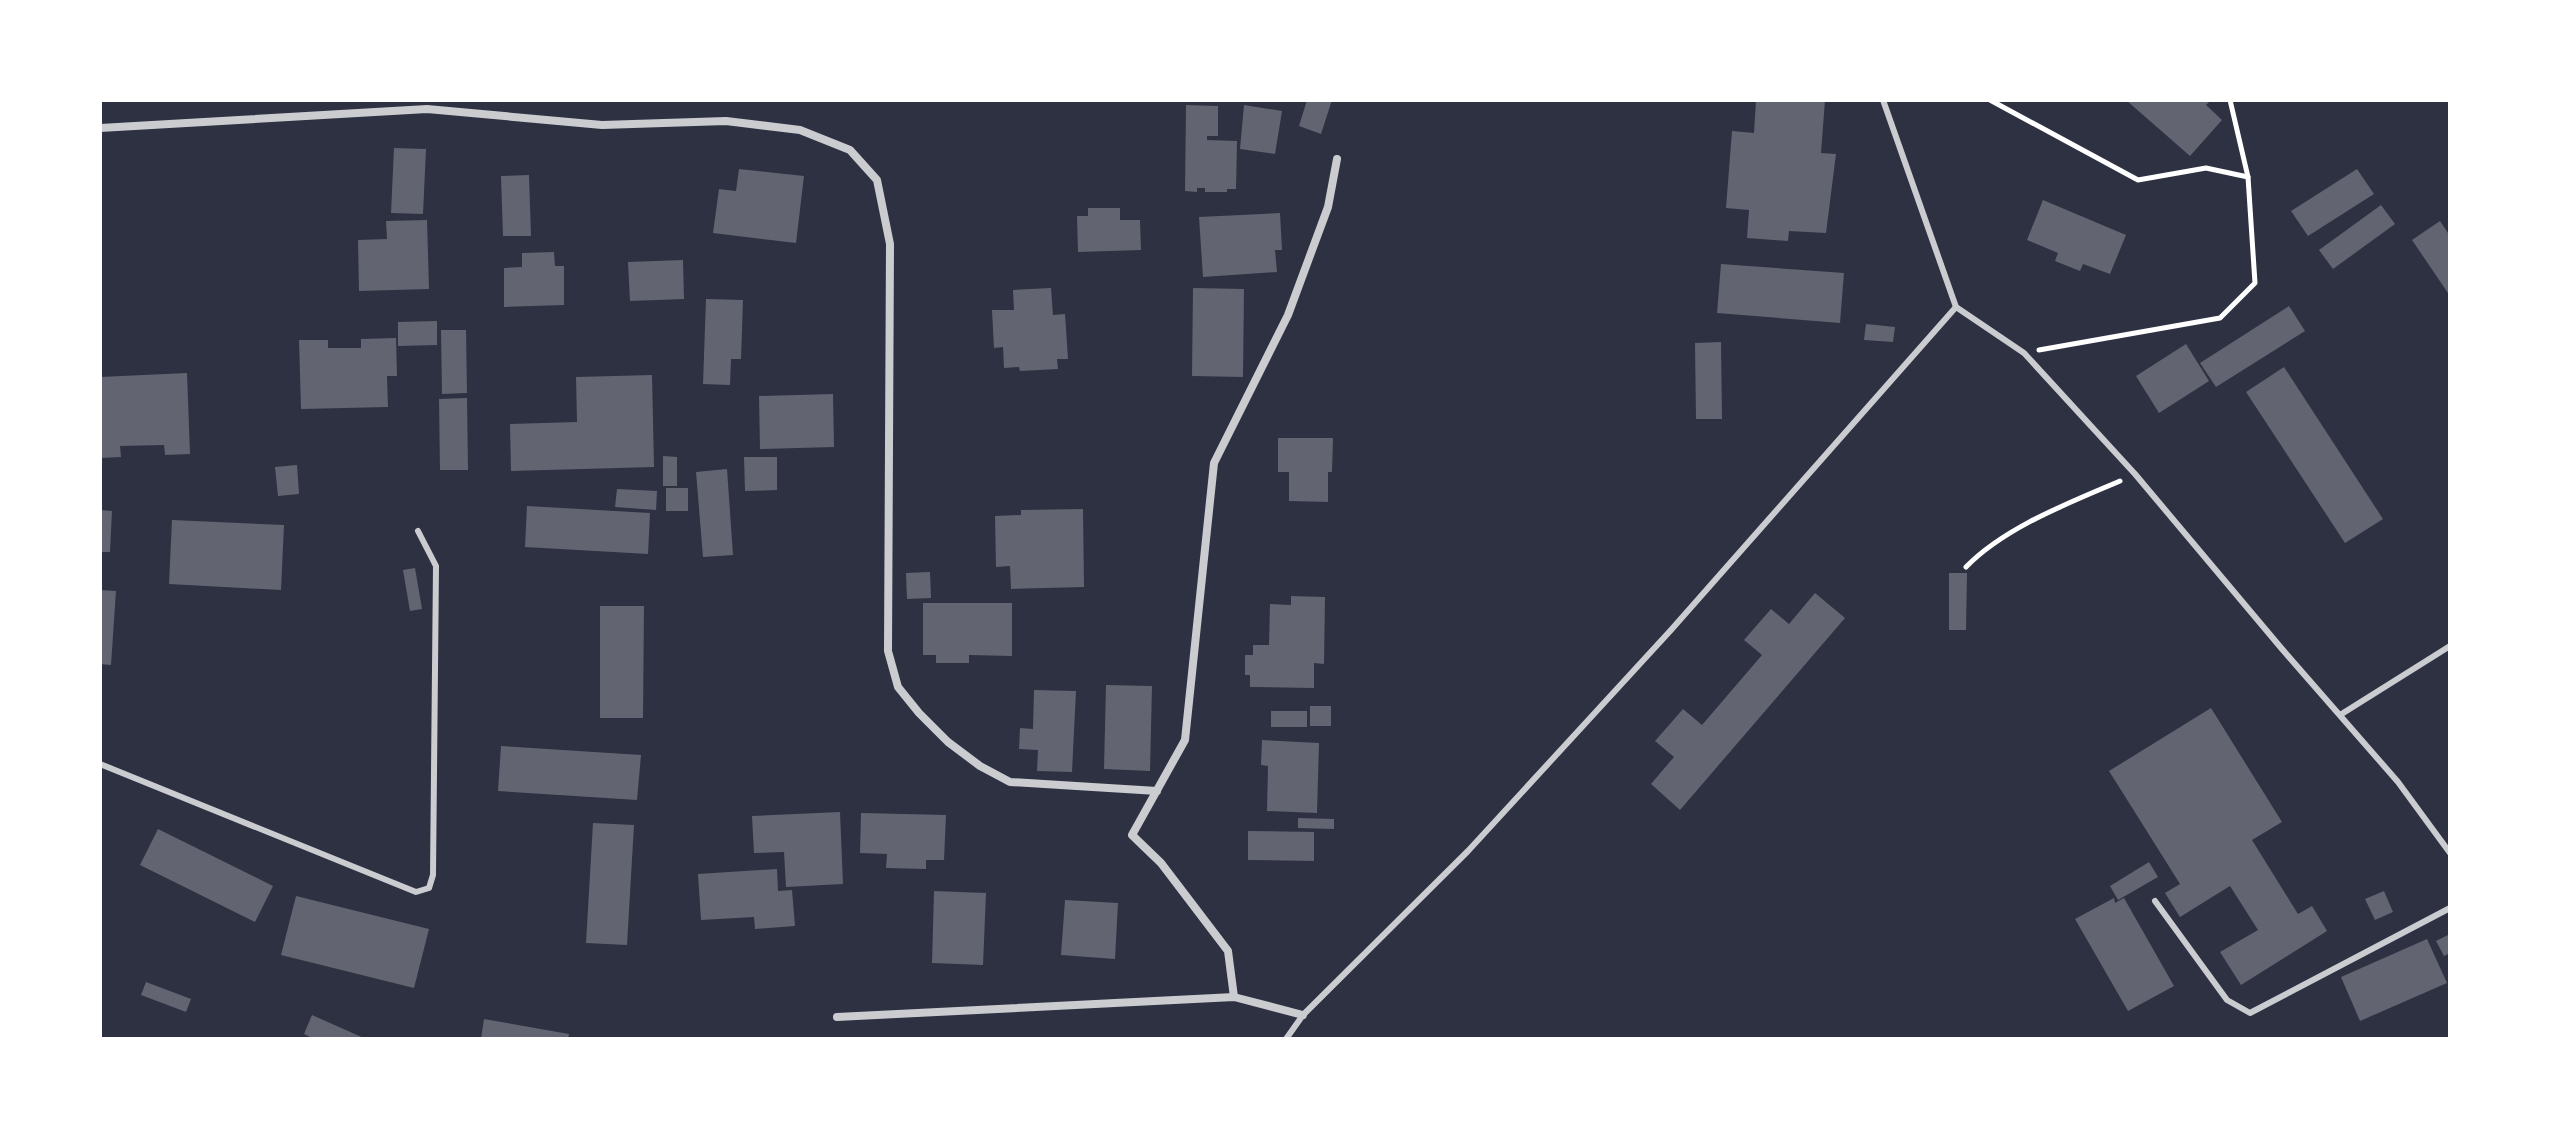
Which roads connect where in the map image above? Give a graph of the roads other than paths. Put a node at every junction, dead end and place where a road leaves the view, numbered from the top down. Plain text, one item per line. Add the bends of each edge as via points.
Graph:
1 (1883, 100) edge
2 (100, 128) edge
3 (1337, 159) dead end
4 (1956, 307) junction
5 (418, 531) dead end
6 (2450, 646) edge
7 (2340, 715) junction
8 (100, 764) edge
9 (1157, 791) junction
10 (2450, 853) edge
11 (2155, 901) dead end
12 (2450, 908) edge
13 (1234, 997) junction
14 (1303, 1015) junction
15 (837, 1017) dead end
16 (1286, 1039) edge

1 - 4 lane
2 - 9 street via 427,109 602,125 726,121 800,130 850,150 877,180 890,244 888,651 898,687 948,742 1010,782
3 - 9 street via 1328,207 1288,315 1214,463 1185,740
4 - 7 lane via 2024,353 2135,474
4 - 14 lane via 1479,839
5 - 8 lane via 436,566 429,888 416,892
6 - 7 lane
7 - 10 lane
9 - 13 street via 1132,835 1161,863 1228,951
11 - 12 lane via 2227,1000 2250,1013
13 - 14 street
13 - 15 street
14 - 16 lane

